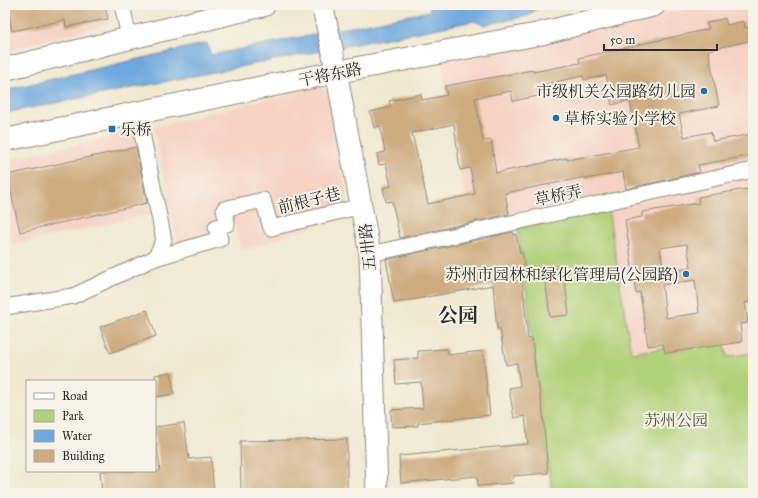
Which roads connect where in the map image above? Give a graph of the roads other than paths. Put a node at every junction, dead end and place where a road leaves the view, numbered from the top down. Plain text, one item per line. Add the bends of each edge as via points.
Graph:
1 (122, 5) edge
2 (264, 5) edge
3 (654, 5) edge
4 (323, 9) edge
5 (129, 37) junction
6 (335, 63) junction
7 (5, 69) edge
8 (138, 114) junction
9 (5, 140) edge
10 (753, 170) edge
11 (362, 206) junction
12 (370, 254) junction
13 (155, 258) junction
14 (5, 307) edge
15 (377, 493) edge

1 - 5 street
2 - 5 main road
3 - 6 main road, 干将东路 via 539,34
4 - 6 street, 五卅路, bridge
5 - 7 main road
6 - 8 main road, 干将东路
6 - 11 street, 五卅路
8 - 9 main road, 干将东路
8 - 13 street via 164,240
10 - 12 street, 草桥弄
11 - 12 street, 五卅路
11 - 13 street, 前根子巷 via 271,228 263,200 224,209 227,224 216,226 220,239
12 - 15 street, 五卅路
13 - 14 street, 前根子巷 via 73,296

